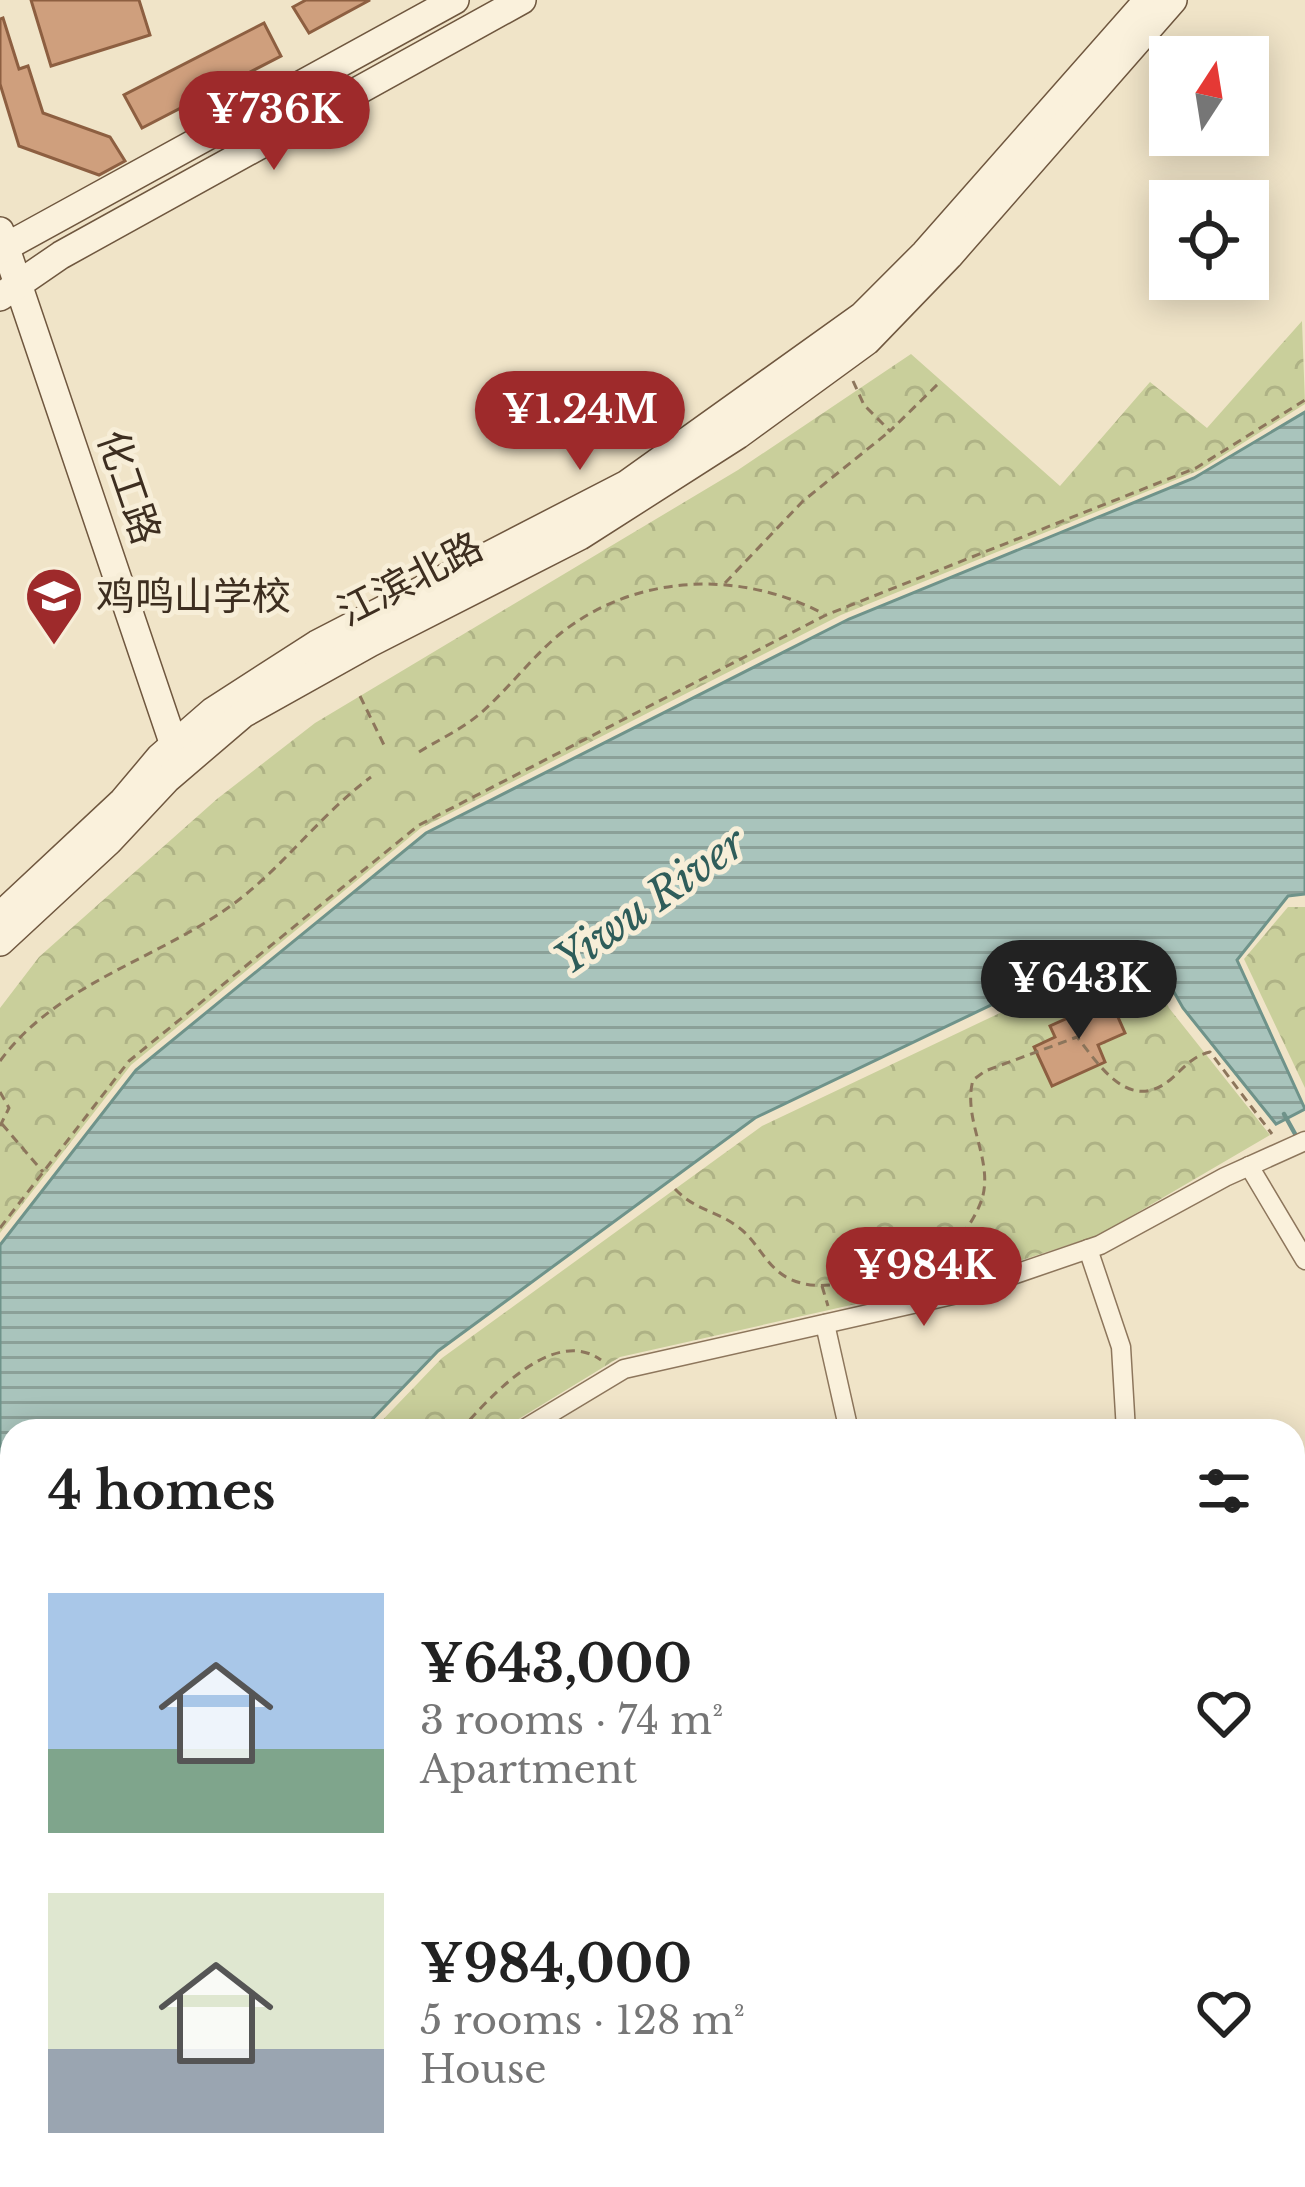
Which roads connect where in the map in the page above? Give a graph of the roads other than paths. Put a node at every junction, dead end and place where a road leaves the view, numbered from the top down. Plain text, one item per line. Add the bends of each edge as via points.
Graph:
1 (455, 0) edge
2 (522, 0) edge
3 (1148, 0) edge
4 (1173, 0) edge
5 (2, 243) edge
6 (5, 292) edge
7 (171, 762) junction
8 (0, 916) edge
9 (0, 942) edge
10 (1293, 1146) edge
11 (1250, 1166) junction
12 (1088, 1249) junction
13 (1305, 1260) edge
14 (825, 1324) junction
15 (541, 1419) edge
16 (846, 1419) edge
17 (1125, 1419) edge

1 - 5 main road
2 - 6 main road
3 - 7 main road, 江滨北路 via 862,316 627,484 317,644 213,712
4 - 7 main road, 江滨北路 via 866,341 580,536 370,643
5 - 6 main road, 化工路
6 - 7 main road, 化工路
7 - 8 main road, 江滨北路
7 - 9 main road, 江滨北路 via 109,841
10 - 11 street
11 - 12 street
11 - 13 street
12 - 14 street via 957,1294
12 - 17 street via 1121,1348
14 - 15 street via 624,1369
14 - 16 street

